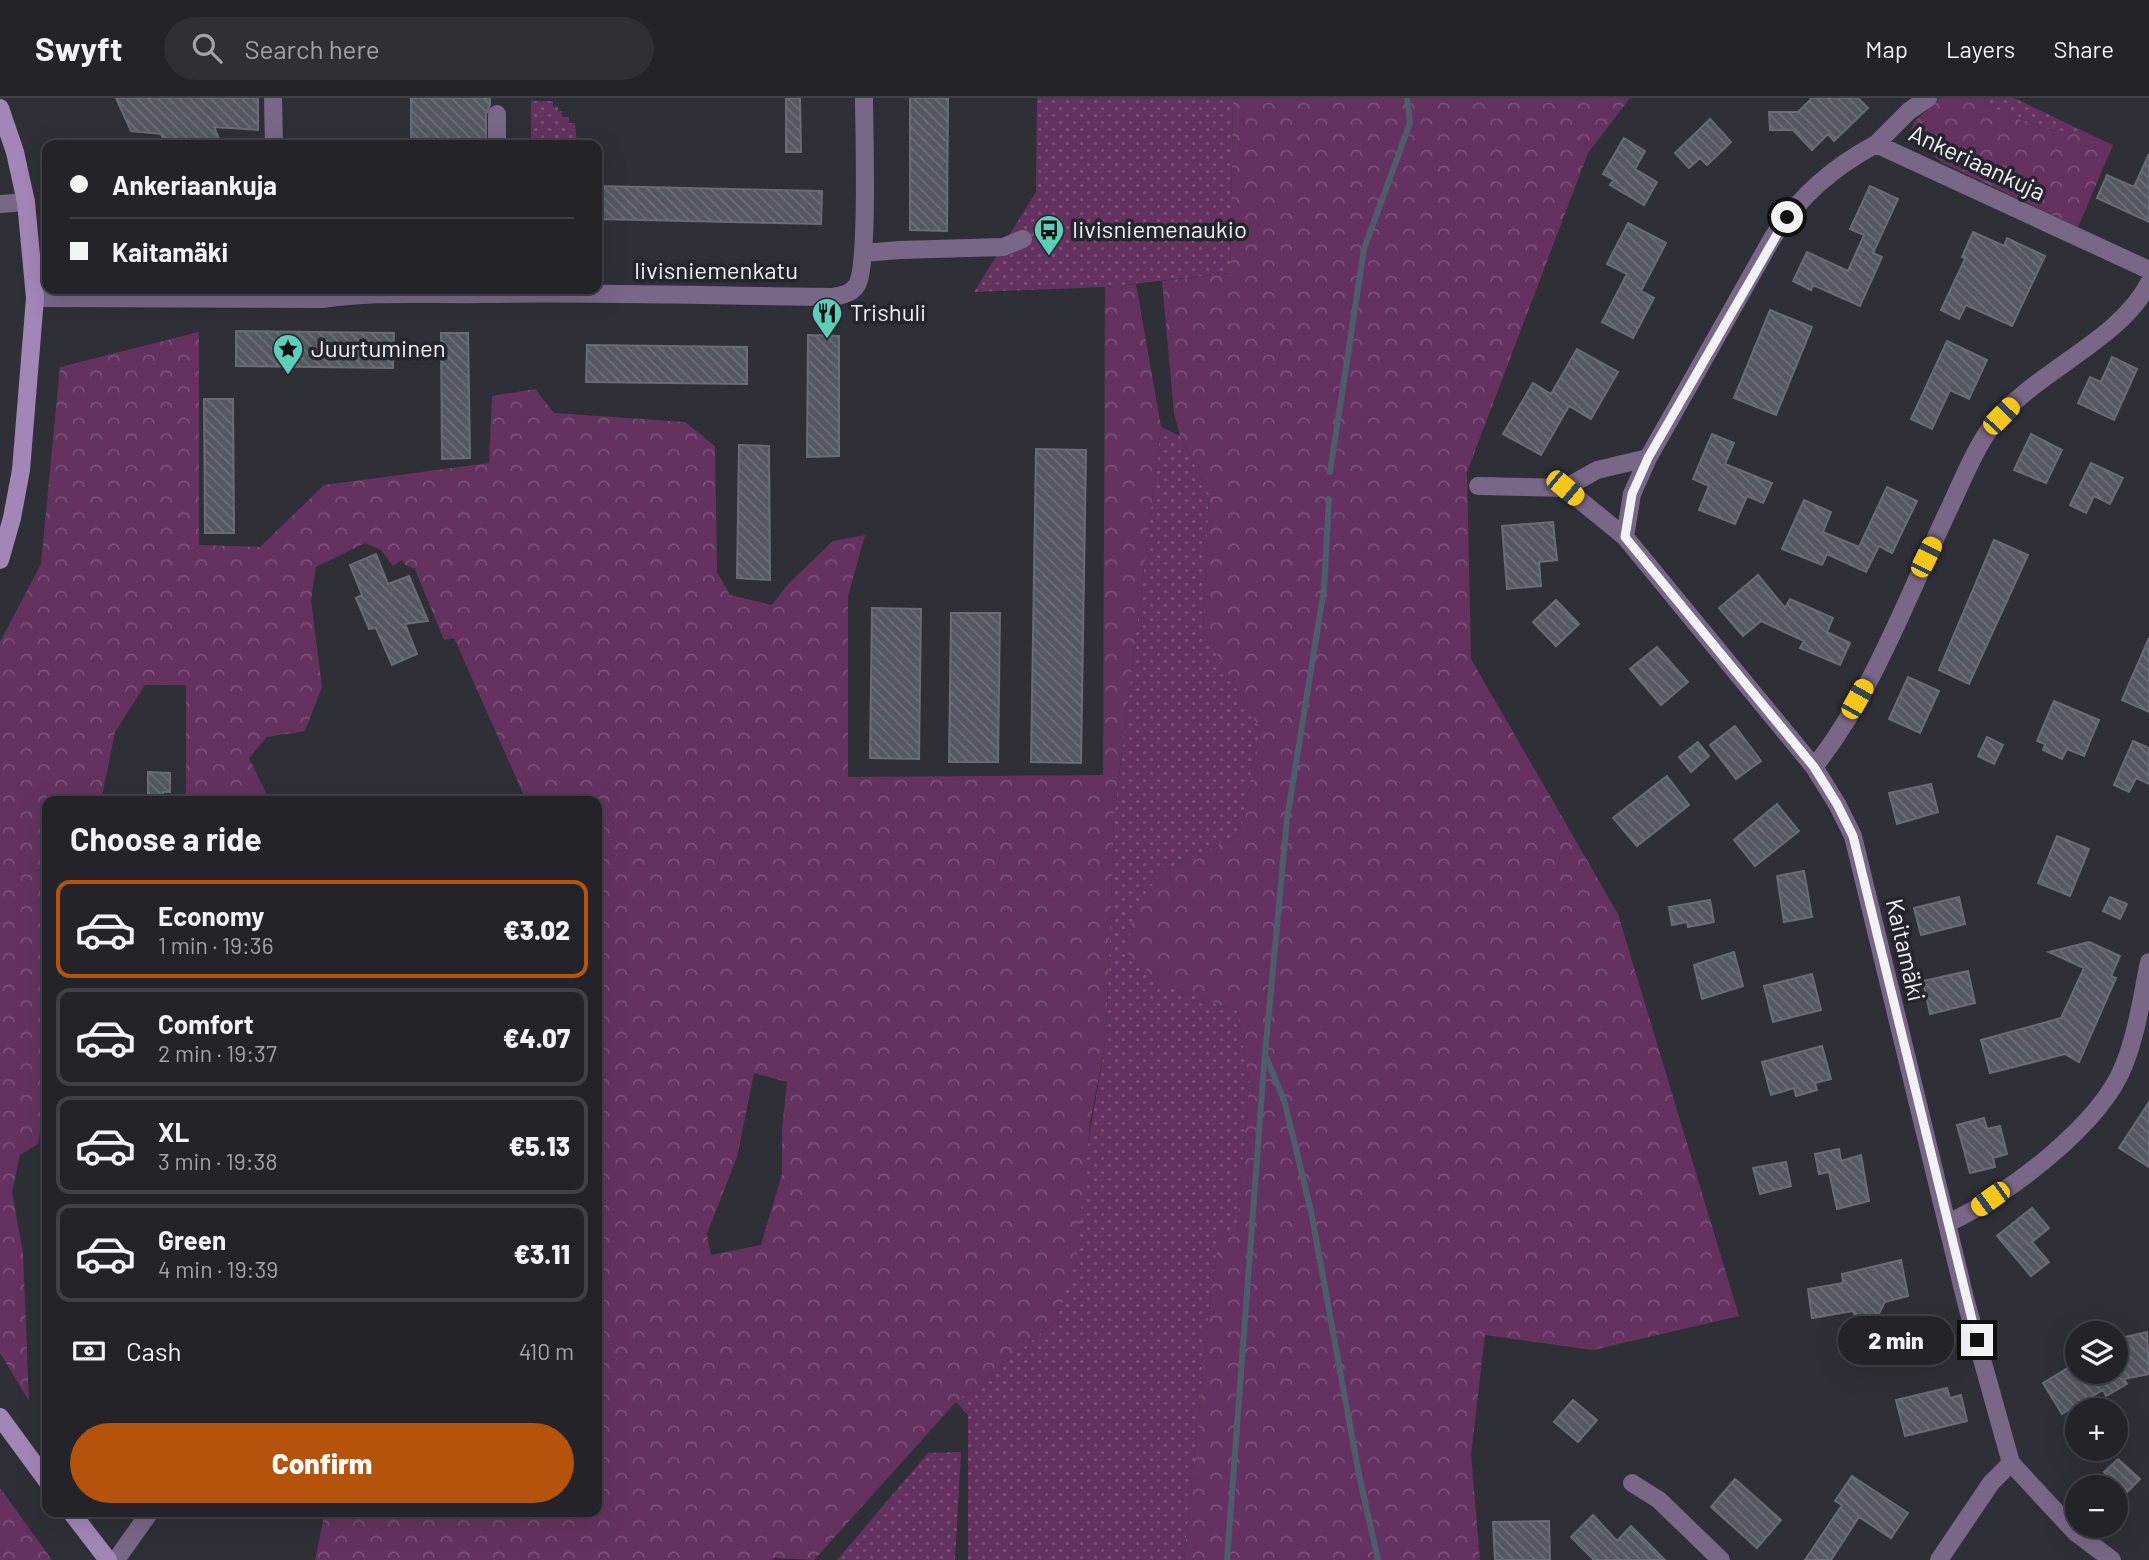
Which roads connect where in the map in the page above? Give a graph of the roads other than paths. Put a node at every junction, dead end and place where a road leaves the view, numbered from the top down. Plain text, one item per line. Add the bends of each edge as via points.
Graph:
1 (273, 98) edge
2 (864, 98) edge
3 (1928, 98) edge
4 (0, 108) edge
5 (497, 114) dead end
6 (274, 140) edge
7 (497, 140) edge
8 (1876, 144) junction
9 (26, 202) junction
10 (0, 204) edge
11 (1023, 239) dead end
12 (863, 253) junction
13 (2149, 270) edge
14 (2149, 283) edge
15 (275, 294) edge
16 (375, 294) edge
17 (508, 294) edge
18 (35, 298) junction
19 (1648, 458) junction
20 (1478, 486) dead end
21 (1565, 488) junction
22 (1625, 537) junction
23 (0, 560) edge
24 (1814, 767) junction
25 (2149, 962) edge
26 (1948, 1223) junction
27 (0, 1417) edge
28 (2011, 1463) junction
29 (42, 1474) edge
30 (1632, 1483) dead end
31 (75, 1517) edge
32 (146, 1517) edge
33 (108, 1560) edge
34 (116, 1560) edge
35 (1721, 1560) edge
36 (1939, 1560) edge
37 (2112, 1560) edge

1 - 6 street
2 - 12 street
3 - 8 street
4 - 9 main road
5 - 7 street
8 - 13 street, Ankeriaankuja
8 - 19 street, Ankeriaankuja via 1814,186 1787,217
9 - 10 street
9 - 18 main road
11 - 12 street via 1003,247
12 - 17 street, Iivisniemenkatu via 857,284 848,293 833,297
14 - 24 street via 2122,319 2015,401 1987,433 1882,654
15 - 16 street, Iivisniemenkatu via 322,299
15 - 18 street, Iivisniemenkatu
18 - 23 main road via 21,470
19 - 21 street via 1597,470
19 - 22 street, Ankeriaankuja via 1632,494
20 - 21 street
21 - 22 street, Kaitamäki
22 - 24 street, Kaitamäki
24 - 26 street, Kaitamäki via 1853,836
25 - 26 street via 2124,1066 2111,1091 2084,1124 2052,1152 1975,1211
26 - 28 street, Kaitamäki
27 - 29 main road
28 - 36 street via 1991,1483
28 - 37 street, Kaitamäki via 2076,1532
30 - 35 street via 1659,1500
31 - 33 main road
32 - 34 street

